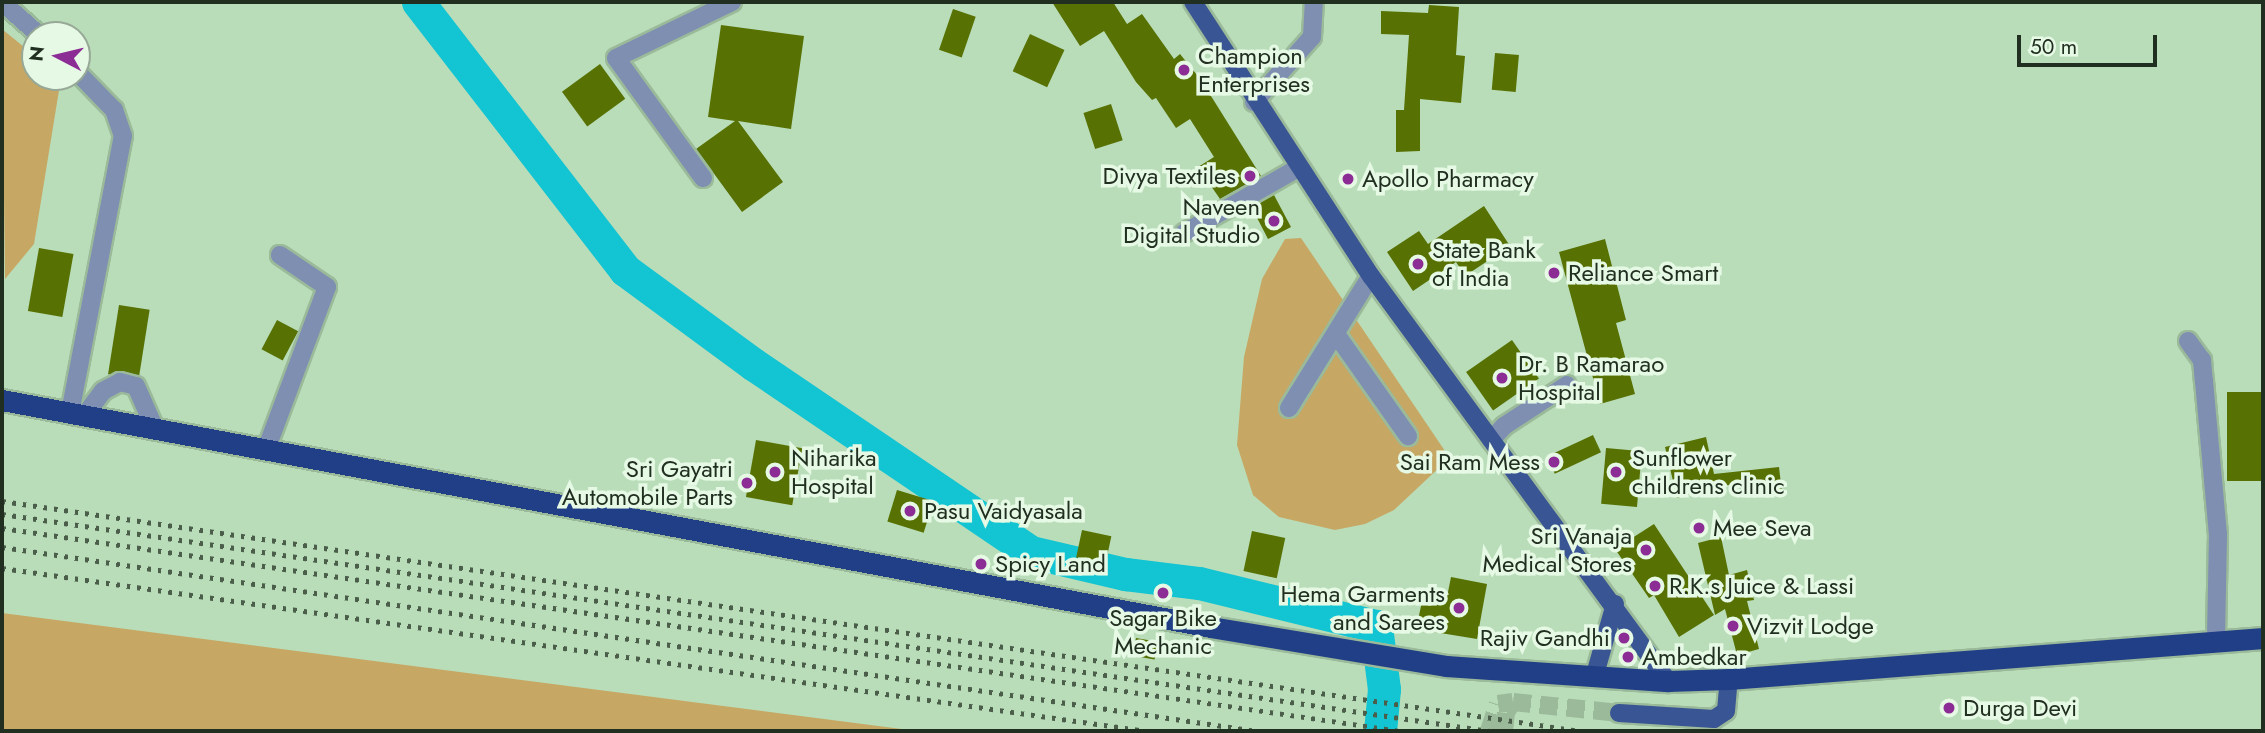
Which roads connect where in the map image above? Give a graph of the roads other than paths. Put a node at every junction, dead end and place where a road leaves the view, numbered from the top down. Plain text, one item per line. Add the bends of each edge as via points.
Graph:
1 (732, 2) edge
2 (1193, 2) edge
3 (1314, 2) edge
4 (8, 3) edge
5 (25, 21) edge
6 (91, 86) edge
7 (1254, 102) junction
8 (1298, 168) junction
9 (703, 178) dead end
10 (1184, 233) dead end
11 (280, 255) dead end
12 (1371, 276) junction
13 (1336, 334) junction
14 (2188, 341) dead end
15 (1567, 385) dead end
16 (2, 400) edge
17 (1289, 408) dead end
18 (78, 414) junction
19 (155, 429) junction
20 (1408, 436) dead end
21 (1491, 440) junction
22 (266, 450) junction
23 (1615, 604) junction
24 (2263, 638) edge
25 (2216, 641) junction
26 (1594, 678) junction
27 (1729, 679) junction
28 (1668, 681) junction
29 (1619, 713) tunnel mouth

1 - 9 street via 616,58
2 - 7 main road
3 - 7 street via 1312,37
4 - 5 street
6 - 18 street via 114,110 123,136
7 - 8 main road
8 - 10 street
8 - 12 main road
11 - 22 street via 327,287
12 - 13 street
12 - 21 main road
13 - 17 street
13 - 20 street
14 - 25 street via 2202,360 2204,381 2218,534
15 - 21 street via 1504,426
16 - 18 highway
18 - 19 highway
18 - 19 street via 120,382 136,386
19 - 22 highway
21 - 23 main road
22 - 26 highway via 1365,653 1446,666
23 - 26 main road
23 - 28 main road
24 - 25 highway
25 - 27 highway
26 - 28 highway
27 - 28 highway
27 - 29 main road via 1726,710 1714,719

